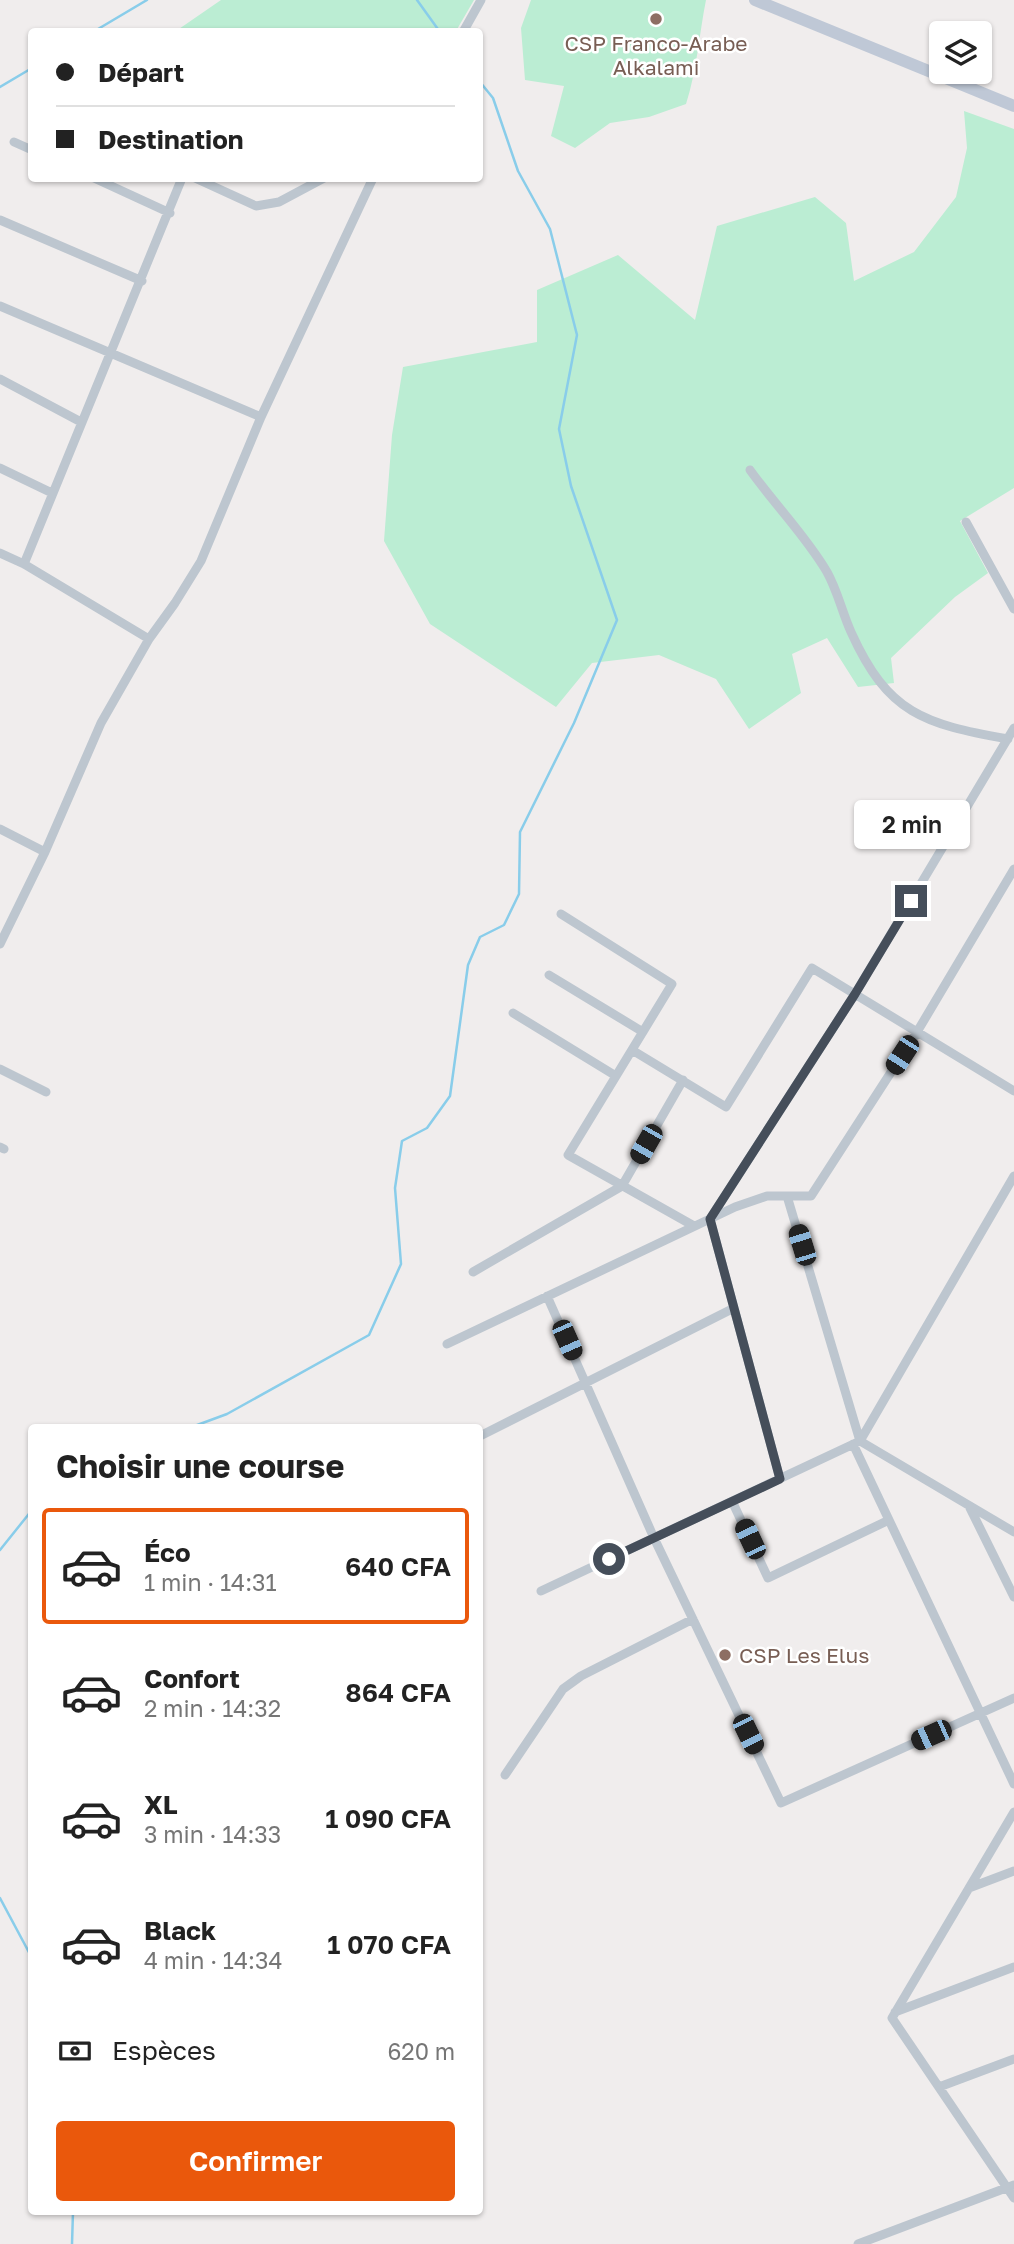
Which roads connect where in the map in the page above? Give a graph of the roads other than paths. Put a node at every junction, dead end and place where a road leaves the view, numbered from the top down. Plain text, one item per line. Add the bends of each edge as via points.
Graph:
1 (481, 0) edge
2 (755, 0) edge
3 (465, 28) edge
4 (1014, 106) edge
5 (14, 142) dead end
6 (28, 148) edge
7 (103, 182) edge
8 (181, 182) edge
9 (204, 182) edge
10 (318, 182) edge
11 (371, 182) edge
12 (170, 213) junction
13 (0, 220) edge
14 (142, 281) junction
15 (0, 306) edge
16 (108, 354) junction
17 (0, 379) edge
18 (261, 417) junction
19 (81, 422) junction
20 (0, 468) edge
21 (750, 470) dead end
22 (52, 493) junction
23 (966, 522) dead end
24 (0, 553) edge
25 (24, 564) junction
26 (1014, 609) edge
27 (149, 639) junction
28 (1014, 728) edge
29 (1008, 739) junction
30 (0, 829) edge
31 (45, 852) junction
32 (1014, 869) edge
33 (561, 914) dead end
34 (0, 944) edge
35 (549, 975) dead end
36 (855, 994) junction
37 (513, 1013) dead end
38 (917, 1031) junction
39 (643, 1032) junction
40 (632, 1050) junction
41 (0, 1069) edge
42 (616, 1076) junction
43 (683, 1080) junction
44 (46, 1091) dead end
45 (1014, 1091) edge
46 (1014, 1176) edge
47 (622, 1186) junction
48 (787, 1196) junction
49 (710, 1219) junction
50 (694, 1226) junction
51 (473, 1272) dead end
52 (547, 1296) junction
53 (734, 1308) junction
54 (447, 1344) dead end
55 (586, 1383) junction
56 (483, 1434) edge
57 (856, 1443) junction
58 (780, 1479) junction
59 (732, 1501) junction
60 (969, 1506) junction
61 (889, 1520) junction
62 (1014, 1532) edge
63 (654, 1538) junction
64 (541, 1591) dead end
65 (1014, 1597) edge
66 (693, 1619) junction
67 (1014, 1698) edge
68 (981, 1713) junction
69 (505, 1775) dead end
70 (1014, 1784) edge
71 (1014, 1812) edge
72 (1014, 1871) edge
73 (969, 1888) junction
74 (1014, 1967) edge
75 (895, 2012) junction
76 (1014, 2059) edge
77 (939, 2087) junction
78 (1011, 2186) edge
79 (1014, 2198) edge
80 (858, 2244) edge

1 - 3 street
2 - 4 main road
5 - 6 street
7 - 12 street
8 - 12 street
9 - 10 street via 257,206 279,202
11 - 18 street
12 - 14 street
13 - 14 street
14 - 16 street
15 - 16 street
16 - 18 street
16 - 19 street
17 - 19 street
18 - 27 street via 201,561
19 - 22 street
20 - 22 street
21 - 29 street via 820,562 880,685 928,720
22 - 25 street
23 - 26 street
24 - 25 street
25 - 27 street
27 - 31 street via 101,723
28 - 29 street
29 - 36 street
30 - 31 street
31 - 34 street
32 - 38 street
33 - 39 street via 672,984
35 - 39 street
36 - 38 street
36 - 43 street via 812,968 726,1107
36 - 49 street
37 - 42 street
38 - 45 street
38 - 48 street via 811,1196
39 - 40 street
40 - 42 street
40 - 43 street
41 - 44 street
42 - 47 street via 568,1155
43 - 47 street
46 - 57 street
47 - 50 street
47 - 51 street
48 - 49 street via 766,1195
48 - 57 street
49 - 50 street
49 - 53 street
50 - 52 street
52 - 54 street
52 - 55 street
53 - 55 street
53 - 58 street
55 - 56 street
55 - 63 street
57 - 58 street
57 - 60 street
57 - 61 street
58 - 59 street
59 - 61 street via 768,1578
59 - 63 street
60 - 62 street
60 - 65 street
61 - 68 street
63 - 64 street
63 - 66 street
66 - 68 street via 781,1803
66 - 69 street via 563,1689
67 - 68 street
68 - 70 street
71 - 73 street
72 - 73 street
73 - 75 street
74 - 75 street
75 - 77 street via 892,2018
76 - 77 street
77 - 78 street
78 - 79 street
78 - 80 street

